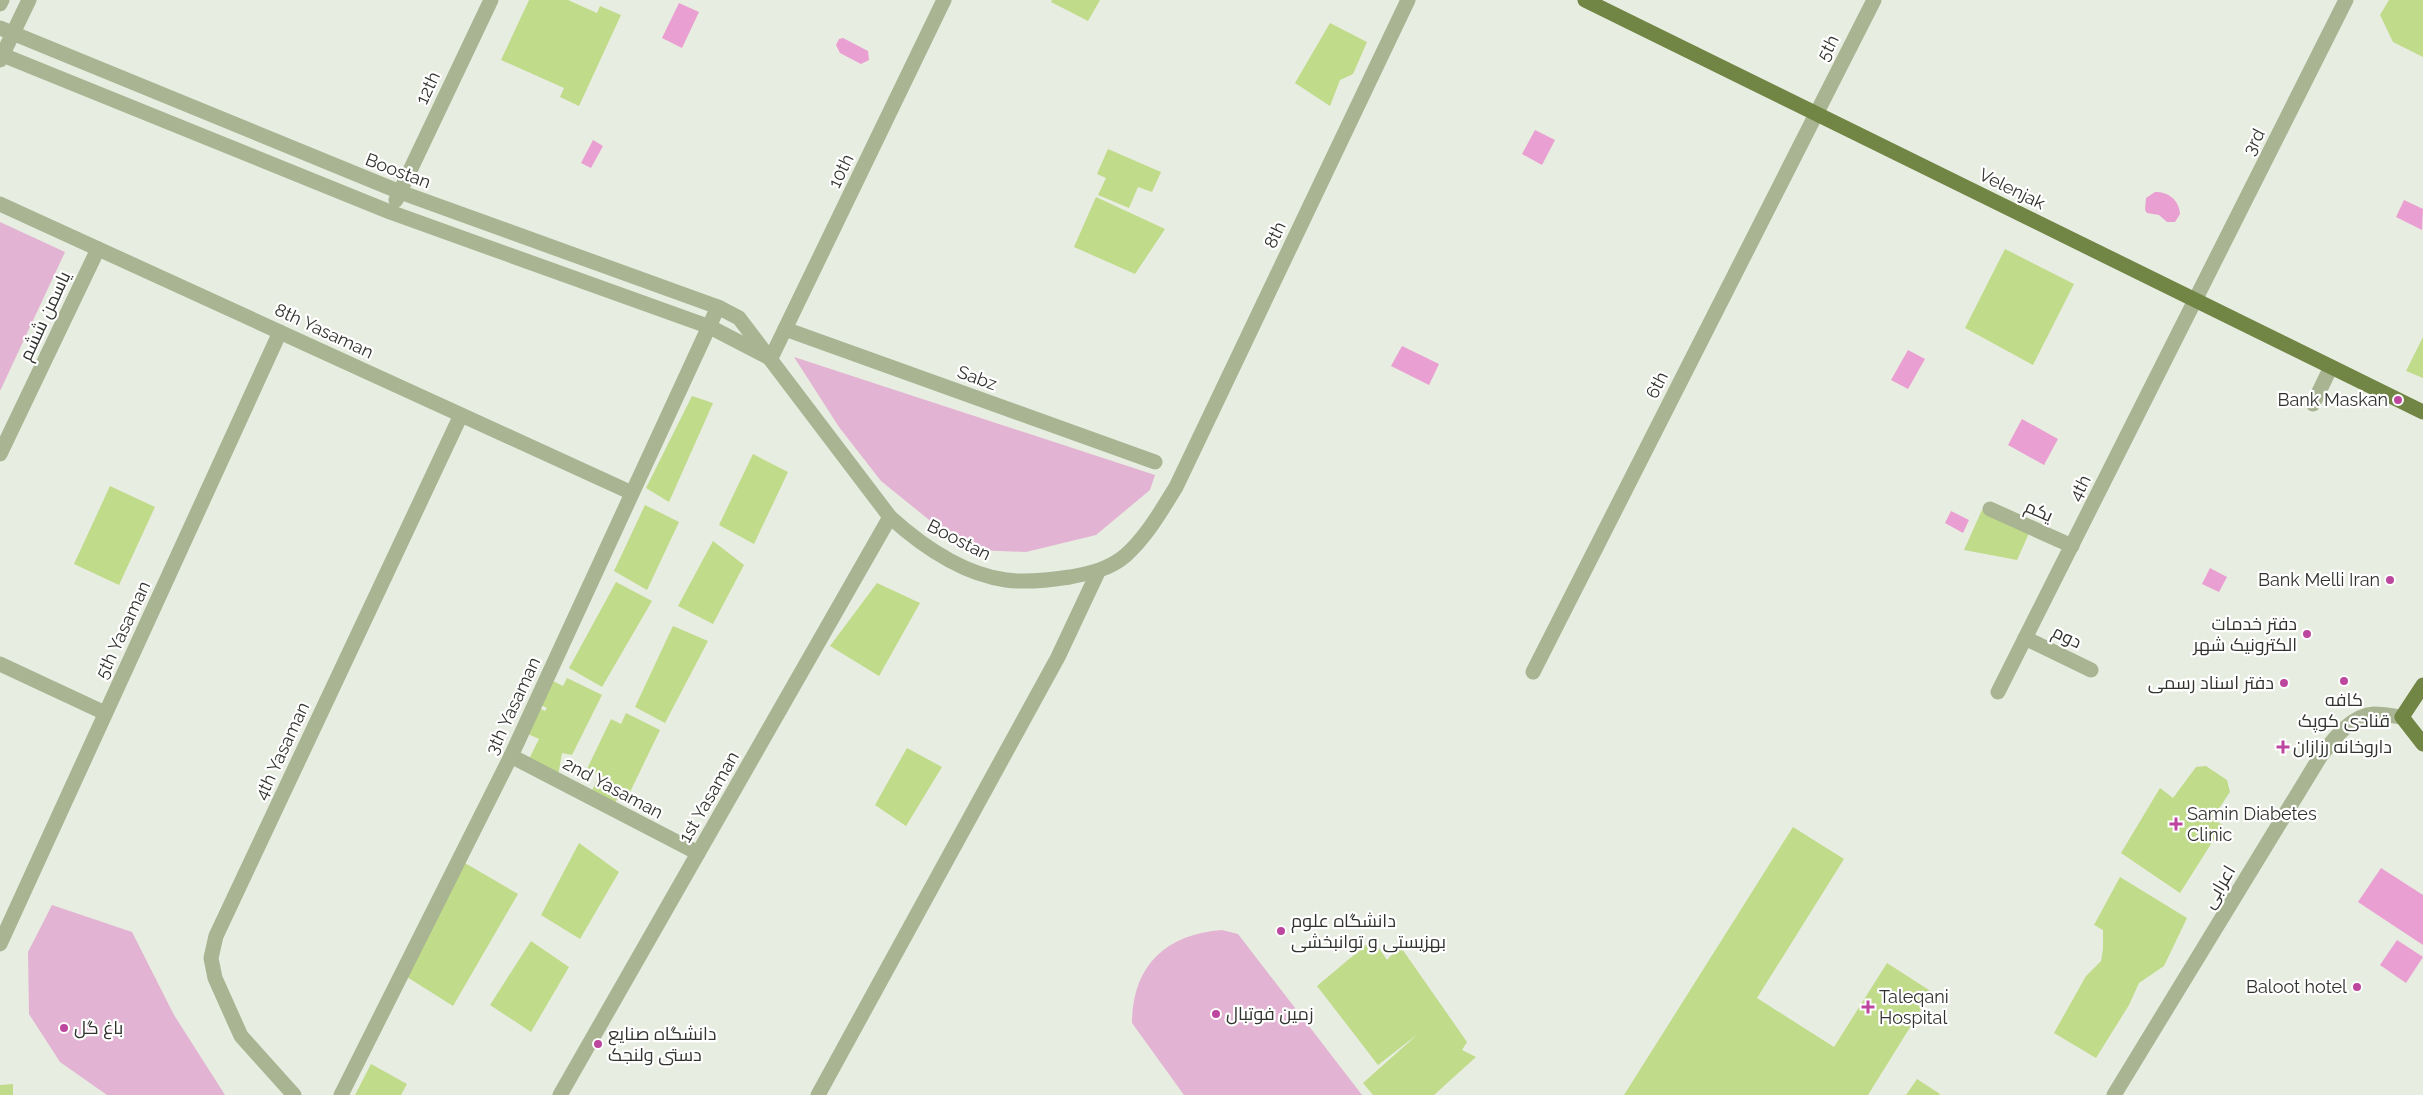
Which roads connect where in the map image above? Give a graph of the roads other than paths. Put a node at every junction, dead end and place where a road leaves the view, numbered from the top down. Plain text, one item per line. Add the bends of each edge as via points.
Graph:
1 (2, 0) edge
2 (29, 0) edge
3 (491, 0) edge
4 (944, 0) edge
5 (1408, 0) edge
6 (1585, 0) edge
7 (1874, 0) edge
8 (2346, 0) edge
9 (0, 4) edge
10 (7, 30) edge
11 (1, 56) edge
12 (1816, 114) junction
13 (400, 192) junction
14 (0, 204) edge
15 (390, 212) junction
16 (98, 249) junction
17 (2195, 300) junction
18 (718, 308) junction
19 (710, 327) junction
20 (785, 329) junction
21 (280, 332) junction
22 (771, 358) junction
23 (2331, 367) junction
24 (2313, 404) dead end
25 (2423, 412) edge
26 (460, 414) junction
27 (0, 454) edge
28 (1155, 462) dead end
29 (1176, 487) joint
30 (632, 493) junction
31 (1990, 509) dead end
32 (890, 517) junction
33 (2072, 546) junction
34 (1098, 572) junction
35 (2025, 638) junction
36 (0, 664) edge
37 (2091, 670) dead end
38 (1533, 672) dead end
39 (2423, 685) edge
40 (1998, 692) dead end
41 (2418, 706) edge
42 (105, 713) junction
43 (2402, 717) junction
44 (2423, 744) edge
45 (511, 756) junction
46 (698, 853) junction
47 (0, 944) edge
48 (294, 1095) edge
49 (341, 1095) edge
50 (560, 1095) edge
51 (818, 1095) edge
52 (2114, 1095) edge

1 - 9 street
2 - 10 street
3 - 13 street, 12th
4 - 20 street, 10th
5 - 29 street, 8th
6 - 12 main road, Velenjak
7 - 12 street, 5th
8 - 17 street, 3rd
10 - 11 street
10 - 13 street, Boostan
11 - 15 street, Boostan
12 - 17 main road, Velenjak
12 - 38 street, 6th
13 - 15 street, 12th
13 - 18 street, Boostan
14 - 16 street, 8th Yasaman
15 - 19 street, Boostan
16 - 21 street, 8th Yasaman
16 - 27 street, یاسمن ششم
17 - 23 main road, Velenjak
17 - 33 street, 4th
18 - 19 street, 3th Yasaman
18 - 22 street, Boostan via 739,318
19 - 22 street, Boostan
19 - 30 street, 3th Yasaman
20 - 22 street, 10th
20 - 28 street, Sabz
21 - 26 street, 8th Yasaman
21 - 42 street, 5th Yasaman
22 - 32 street, Boostan via 816,423
23 - 24 street
23 - 25 main road, Velenjak
26 - 30 street, 8th Yasaman
26 - 48 street, 4th Yasaman via 216,936 211,958 215,978 241,1036
29 - 34 street, Boostan via 1142,538 1125,556
30 - 45 street, 3th Yasaman
31 - 33 street, یکم
32 - 34 street, Boostan via 936,552 979,573 1006,580 1057,579
32 - 46 street, 1st Yasaman
33 - 35 street, 4th
34 - 51 street via 1058,657
35 - 37 street, دوم
35 - 40 street, 4th
36 - 42 street
39 - 41 main road
41 - 43 main road
42 - 47 street, 5th Yasaman
43 - 44 main road
43 - 52 street, اعرابی via 2373,714 2355,721 2336,736 2320,756
45 - 46 street, 2nd Yasaman
45 - 49 street, 3th Yasaman
46 - 50 street, 1st Yasaman

